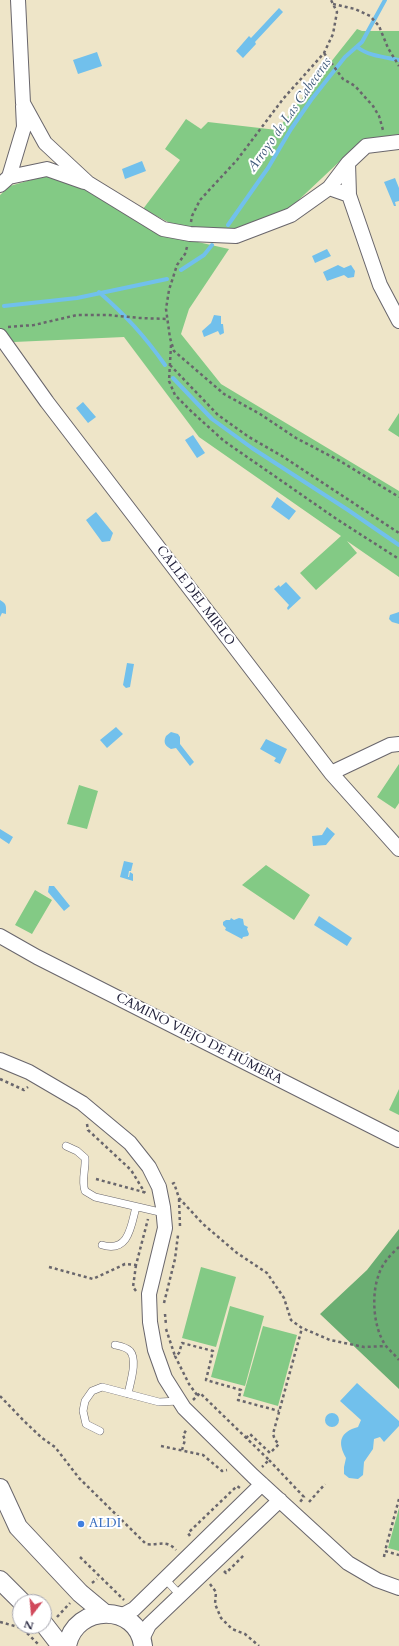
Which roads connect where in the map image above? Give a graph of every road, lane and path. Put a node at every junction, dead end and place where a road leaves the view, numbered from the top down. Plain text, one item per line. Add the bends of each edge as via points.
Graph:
1 (18, 0) edge
2 (331, 0) edge
3 (333, 4) junction
4 (324, 53) junction
5 (399, 66) edge
6 (23, 103) junction
7 (399, 142) edge
8 (385, 144) junction
9 (348, 163) junction
10 (5, 181) edge
11 (88, 183) junction
12 (329, 188) junction
13 (349, 195) junction
14 (190, 234) junction
15 (167, 319) junction
16 (399, 322) edge
17 (3, 331) edge
18 (171, 343) junction
19 (170, 365) junction
20 (399, 497) edge
21 (399, 533) edge
22 (393, 555) junction
23 (399, 555) edge
24 (399, 559) edge
25 (399, 744) edge
26 (331, 773) junction
27 (399, 849) edge
28 (0, 936) edge
29 (0, 1060) edge
30 (0, 1079) edge
31 (32, 1084) dead end
32 (85, 1117) dead end
33 (399, 1140) edge
34 (66, 1146) dead end
35 (96, 1179) dead end
36 (159, 1188) junction
37 (146, 1193) junction
38 (179, 1198) junction
39 (136, 1207) junction
40 (164, 1213) junction
41 (102, 1245) dead end
42 (399, 1247) edge
43 (302, 1328) junction
44 (115, 1345) dead end
45 (386, 1346) junction
46 (175, 1356) junction
47 (399, 1360) edge
48 (128, 1394) junction
49 (197, 1395) dead end
50 (0, 1396) edge
51 (179, 1401) junction
52 (279, 1411) junction
53 (183, 1423) dead end
54 (100, 1431) dead end
55 (246, 1438) dead end
56 (161, 1446) dead end
57 (182, 1450) junction
58 (231, 1469) dead end
59 (262, 1484) junction
60 (325, 1484) dead end
61 (0, 1488) edge
62 (399, 1499) edge
63 (280, 1500) junction
64 (309, 1502) dead end
65 (385, 1551) junction
66 (181, 1555) dead end
67 (399, 1555) edge
68 (80, 1557) dead end
69 (384, 1557) dead end
70 (98, 1579) dead end
71 (165, 1579) junction
72 (0, 1580) edge
73 (208, 1583) dead end
74 (399, 1588) edge
75 (80, 1592) junction
76 (14, 1594) edge
77 (180, 1595) junction
78 (118, 1611) junction
79 (52, 1620) edge
80 (0, 1622) edge
81 (52, 1634) edge
82 (143, 1642) edge
83 (40, 1646) edge
84 (61, 1646) edge
85 (67, 1646) edge
86 (259, 1646) edge

1 - 6 street
2 - 3 path
3 - 4 path via 337,12 336,20
3 - 5 path via 355,9 370,16 379,26
4 - 8 path via 343,79 355,86 373,106 379,116
4 - 14 path via 283,99 237,160 200,200 192,216
6 - 10 street via 24,127
6 - 11 street via 45,143
7 - 8 street
8 - 9 street via 366,146
9 - 12 street
9 - 13 street
10 - 11 street via 46,170
11 - 14 street via 163,229
12 - 13 street
12 - 14 street via 292,215 236,236
13 - 16 street via 380,285
14 - 15 path via 186,254 177,265 169,290
15 - 17 path via 108,315 77,316
15 - 18 path
17 - 26 street, CALLE DEL MIRLO via 47,402
18 - 19 path
18 - 20 path via 174,351 224,394
19 - 21 path via 218,415
19 - 22 path via 169,381 175,395 224,441
22 - 23 path
22 - 24 path
25 - 26 street via 390,744
26 - 27 street, CALLE DEL MIRLO
28 - 33 street, CAMINO VIEJO DE HÚMERA
29 - 36 street via 29,1072 82,1103 130,1143 149,1167
30 - 31 path via 24,1090
32 - 37 path via 88,1130 130,1170
34 - 39 lane via 85,1158 86,1167 82,1184 85,1191 95,1197
35 - 37 path
36 - 37 path
36 - 38 path via 174,1183
36 - 40 street
38 - 43 path via 203,1224 237,1253 267,1273 284,1298 291,1320
38 - 46 path via 180,1228 164,1302 166,1328
39 - 40 lane
39 - 41 lane via 124,1242 118,1246
40 - 51 street via 165,1228 150,1294 150,1322 155,1350 165,1378
42 - 45 path via 384,1265 375,1289 377,1324
43 - 45 path via 330,1340 364,1347
43 - 52 path
44 - 48 lane via 130,1351 133,1357 134,1368
45 - 47 path
46 - 49 path
46 - 52 path via 179,1353 182,1342 214,1351 206,1380 241,1390 238,1400
48 - 51 lane via 159,1402
48 - 54 lane via 102,1387 92,1391 85,1401 83,1411 86,1424
50 - 66 path via 42,1438 55,1446 79,1478 146,1544 165,1543
51 - 59 street
52 - 55 path via 273,1434 279,1444 270,1453 250,1434
53 - 57 path via 188,1428 183,1435 185,1440
56 - 57 path
57 - 58 path via 203,1456 222,1471
59 - 63 street
59 - 71 street
60 - 64 path
61 - 75 street via 18,1527
62 - 65 path
63 - 74 street via 348,1563 377,1580
63 - 77 street
65 - 67 path
65 - 69 path
68 - 78 path
70 - 75 path
71 - 77 lane
71 - 78 street via 134,1609
72 - 76 street
73 - 86 path via 216,1592 215,1604 221,1618 232,1629 245,1634
75 - 78 street
75 - 79 path
77 - 82 street via 149,1625
78 - 82 street via 134,1625
78 - 85 street via 95,1614 80,1622 69,1637
80 - 83 path via 22,1628
81 - 84 street

